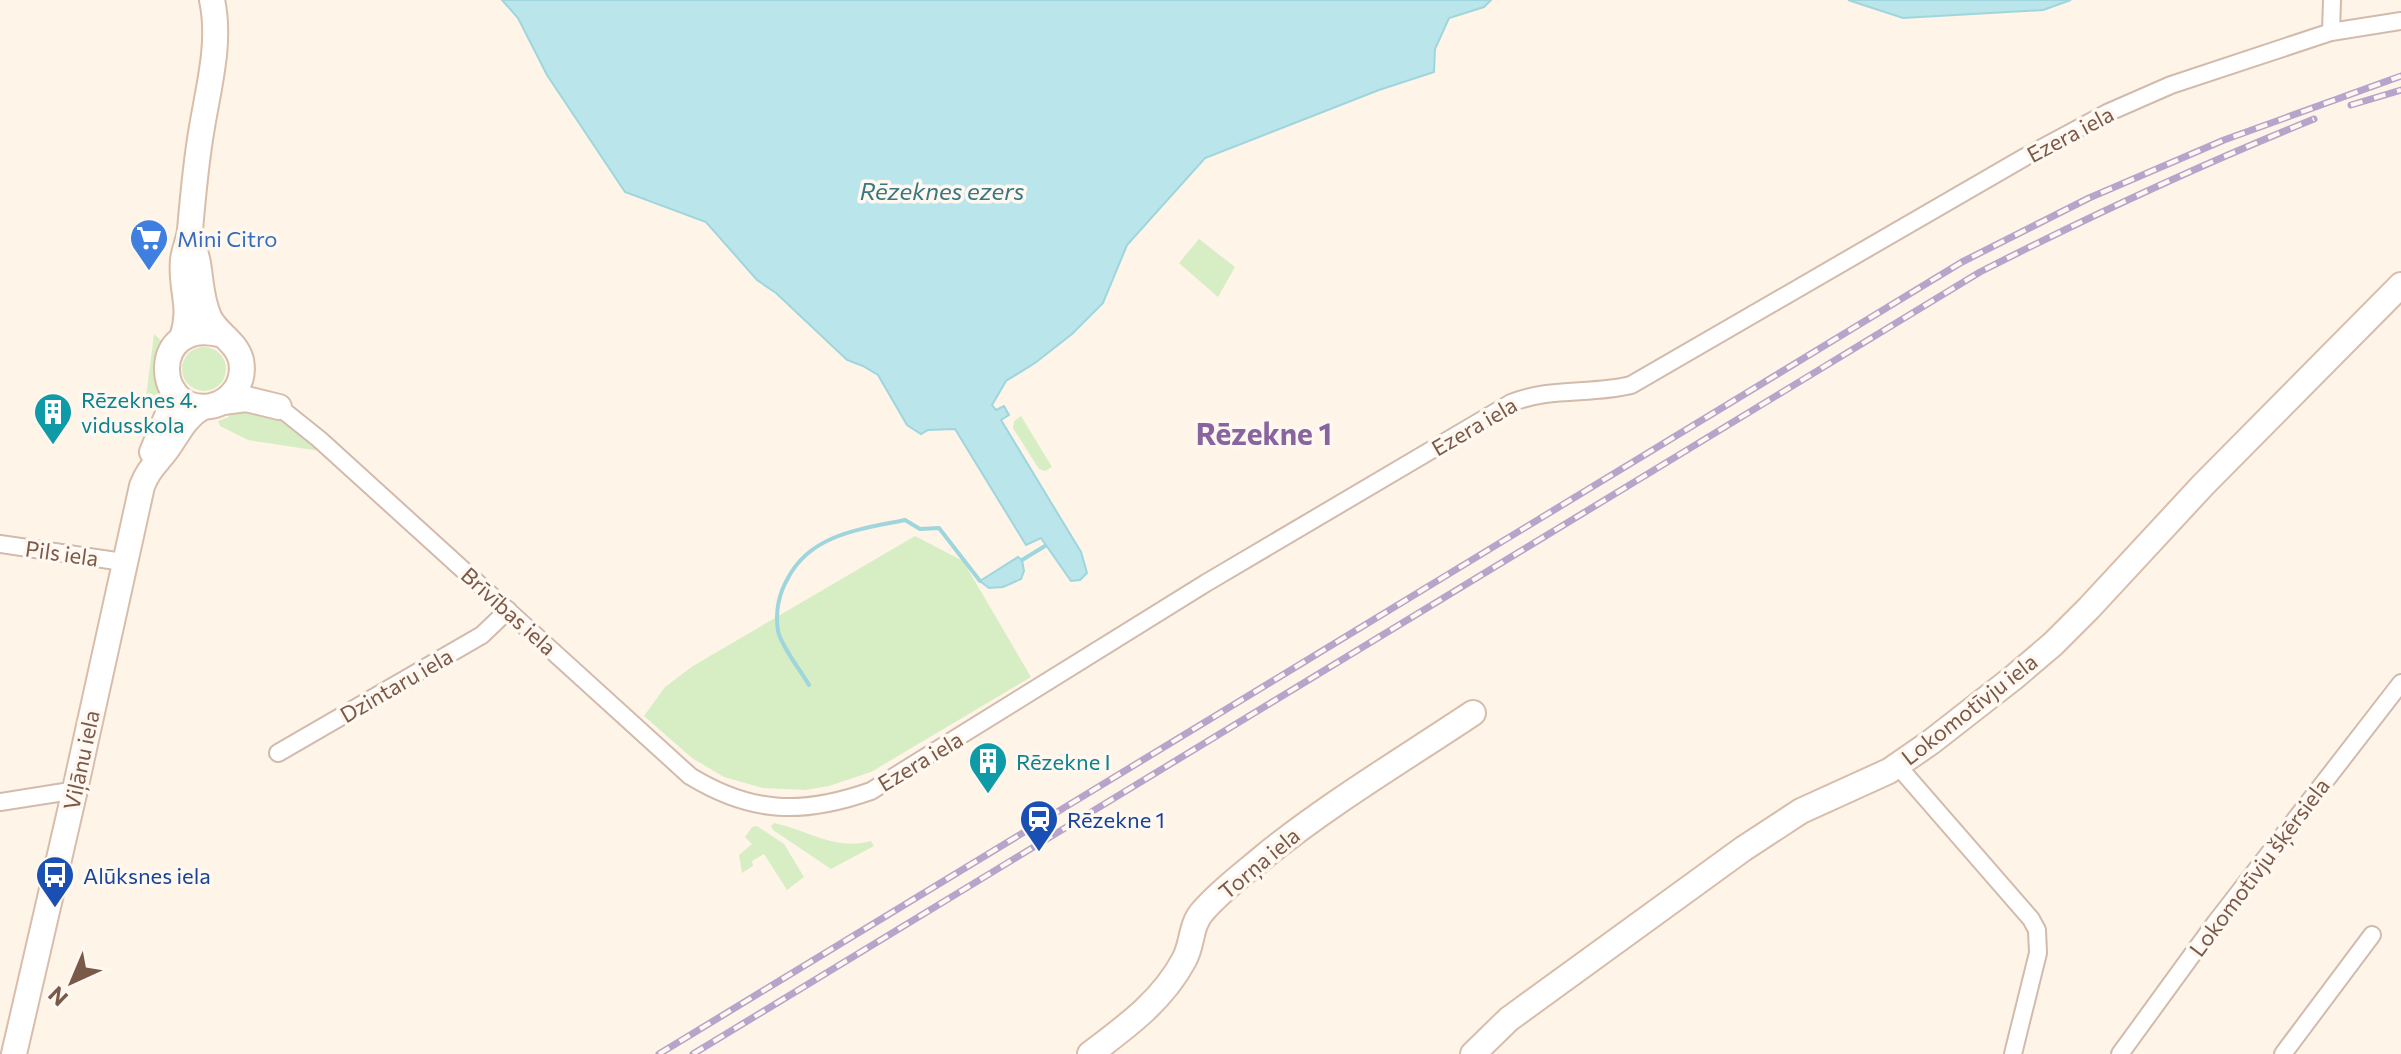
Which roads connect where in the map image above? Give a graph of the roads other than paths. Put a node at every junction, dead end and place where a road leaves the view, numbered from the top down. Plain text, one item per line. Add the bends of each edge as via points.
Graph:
1 (212, 0) edge
2 (2332, 0) edge
3 (2401, 21) edge
4 (2331, 32) junction
5 (190, 233) junction
6 (2401, 285) edge
7 (219, 334) junction
8 (182, 338) junction
9 (242, 371) junction
10 (173, 390) junction
11 (213, 404) junction
12 (279, 407) junction
13 (151, 466) junction
14 (0, 544) edge
15 (123, 562) junction
16 (508, 610) junction
17 (2401, 683) edge
18 (1473, 713) dead end
19 (278, 753) dead end
20 (1897, 765) junction
21 (74, 794) junction
22 (0, 802) edge
23 (747, 802) joint
24 (2372, 935) dead end
25 (14, 1054) edge
26 (1090, 1054) edge
27 (1473, 1054) edge
28 (2013, 1054) edge
29 (2120, 1054) edge
30 (2283, 1054) edge

1 - 5 street via 215,49
2 - 4 street
3 - 4 street, Ezera iela
4 - 23 street, Ezera iela via 2171,85 2107,113 1631,385 1543,393 1511,403 1206,583 871,791 806,808
5 - 7 street via 204,306
5 - 8 street via 183,260 188,321
6 - 20 street, Lokomotīvju iela via 2053,644
7 - 8 street via 194,332
7 - 9 street via 236,349
8 - 10 street via 167,360
9 - 11 street via 236,389
9 - 12 street
10 - 11 street via 189,404
10 - 13 street, Viļānu iela
11 - 12 street via 246,399
11 - 13 street via 188,416
12 - 16 street, Brīvības iela
13 - 15 street, Viļānu iela
14 - 15 street, Pils iela
15 - 21 street, Viļānu iela
16 - 19 street, Dzintaru iela via 482,635
16 - 23 street, Brīvības iela via 690,776
17 - 29 street, Lokomotīvju šķērsiela
18 - 26 street, Torņa iela via 1296,832 1235,880 1194,924 1189,951 1163,993
20 - 27 street, Lokomotīvju iela via 1774,828 1509,1019
20 - 28 street via 2037,930 2038,953
21 - 22 street
21 - 25 street, Viļānu iela
24 - 30 street

